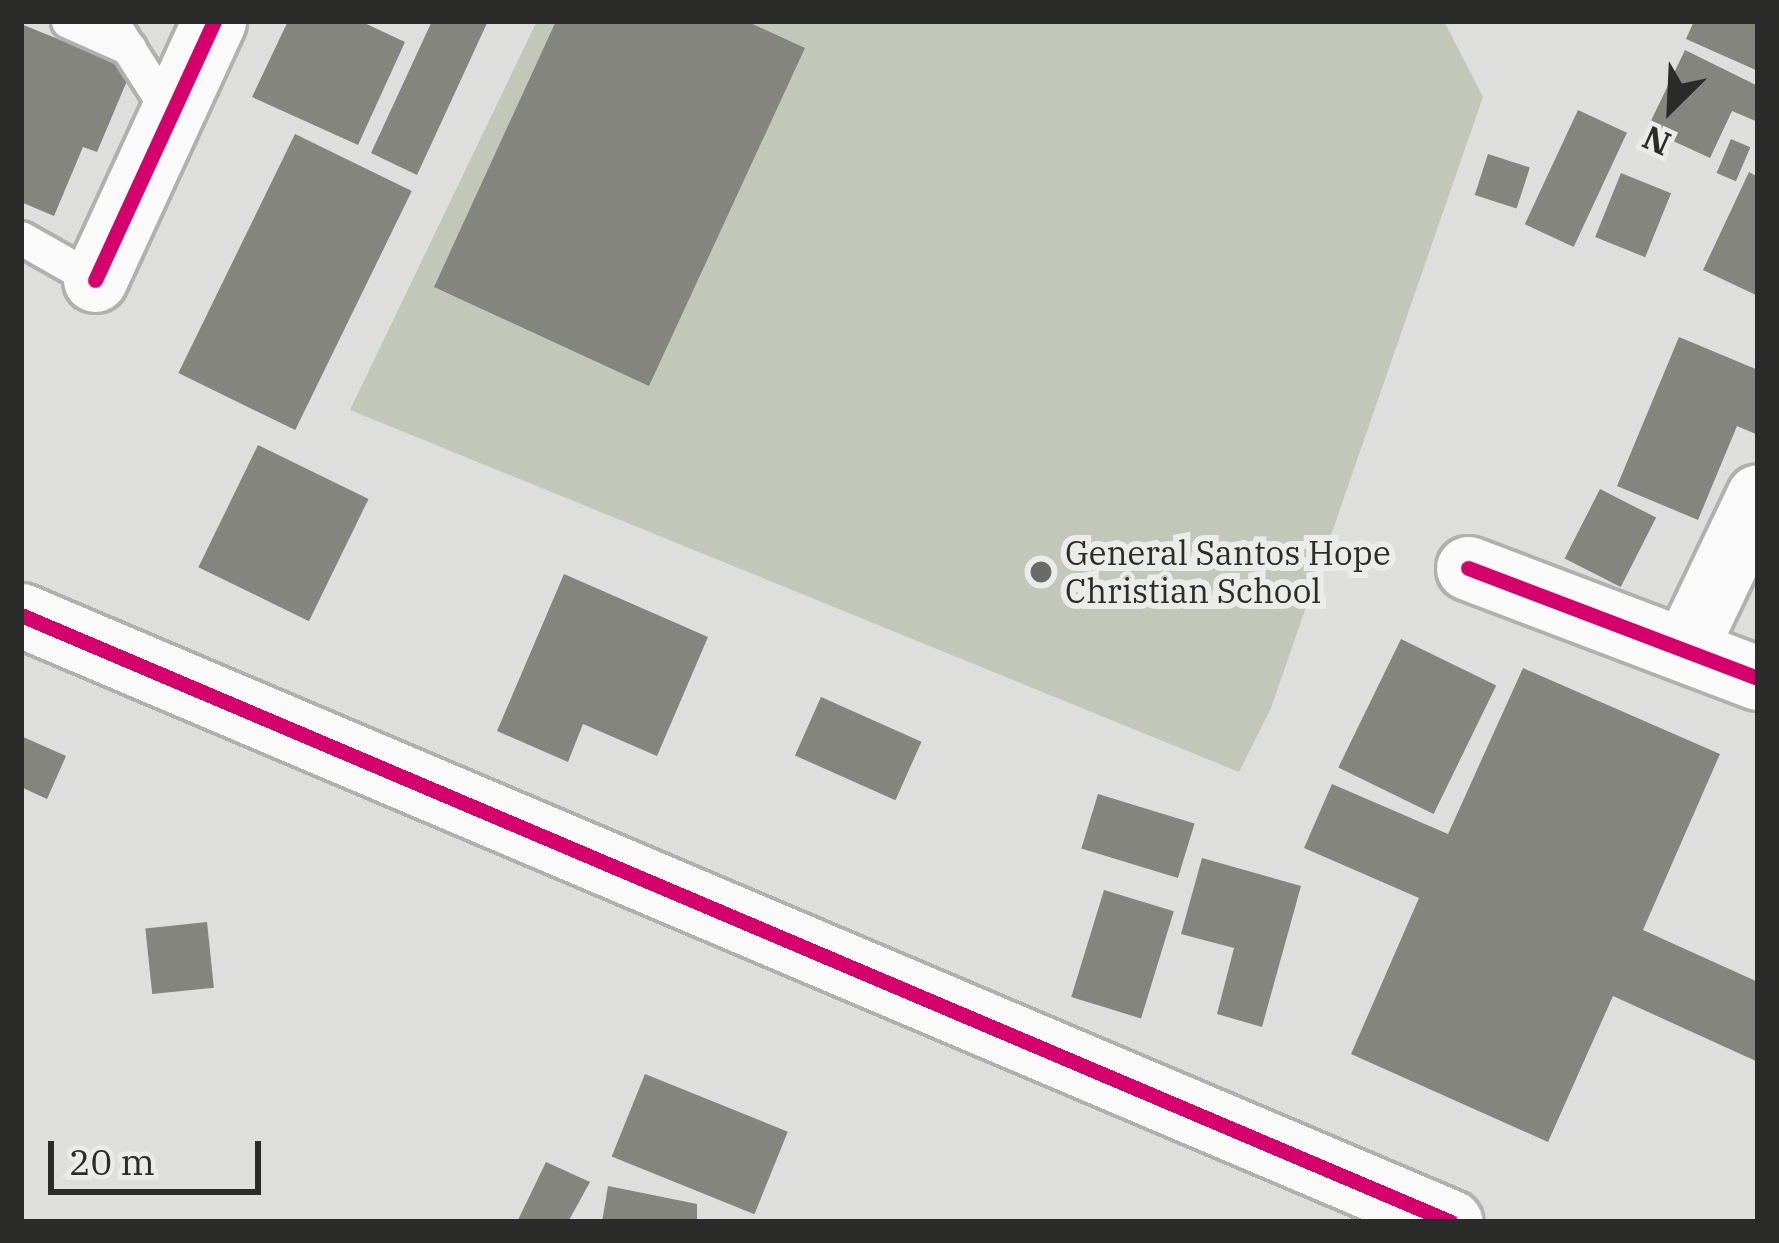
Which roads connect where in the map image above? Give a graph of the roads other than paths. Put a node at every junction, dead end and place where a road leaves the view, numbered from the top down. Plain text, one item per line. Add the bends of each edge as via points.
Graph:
1 (68, 21) edge
2 (214, 21) edge
3 (120, 35) edge
4 (171, 115) junction
5 (21, 238) edge
6 (95, 280) joint
7 (1758, 496) edge
8 (1468, 568) dead end
9 (21, 615) edge
10 (1686, 647) junction
11 (1758, 678) edge
12 (1335, 1200) edge
13 (1451, 1222) edge

1 - 3 lane
2 - 4 street
3 - 4 lane
4 - 6 street
5 - 6 lane
7 - 10 street
8 - 10 street
9 - 12 street via 922,994
10 - 11 street
12 - 13 street

